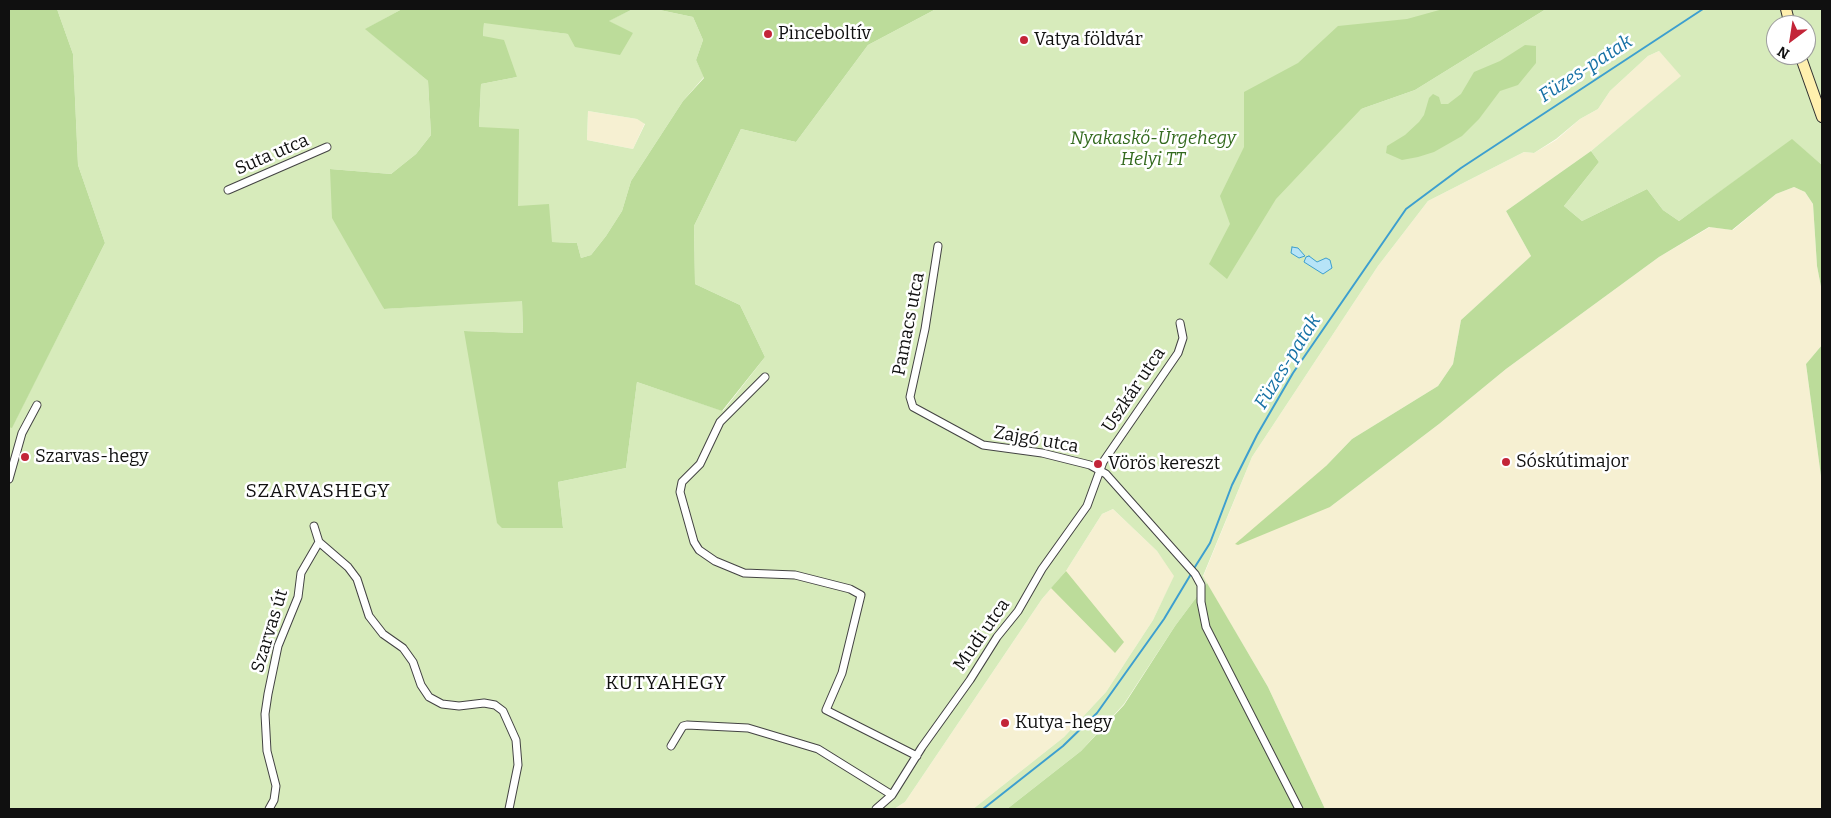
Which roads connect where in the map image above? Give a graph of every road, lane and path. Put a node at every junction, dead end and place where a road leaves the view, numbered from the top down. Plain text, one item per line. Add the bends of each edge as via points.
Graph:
1 (1804, 65) edge
2 (1822, 117) edge
3 (327, 147) dead end
4 (228, 190) dead end
5 (938, 246) dead end
6 (1180, 323) dead end
7 (765, 377) dead end
8 (38, 405) dead end
9 (913, 407) joint
10 (1101, 471) junction
11 (9, 479) edge
12 (314, 526) dead end
13 (319, 542) junction
14 (671, 746) dead end
15 (917, 756) junction
16 (892, 795) junction
17 (269, 809) edge
18 (509, 809) edge
19 (876, 809) edge
20 (1299, 809) edge

1 - 2 main road
3 - 4 street, Suta utca
5 - 9 street, Pamacs utca via 910,397
6 - 10 street, Uszkár utca via 1182,338 1178,353 1103,462
7 - 15 street via 720,422 700,464 682,482 680,492 694,542 715,562 744,573 794,575 850,589 861,595 842,673 826,710
8 - 11 street via 22,433
9 - 10 street, Zajgó utca via 983,445 1042,453 1090,465
10 - 15 street, Mudi utca via 1087,506
10 - 20 street via 1195,574 1201,585 1206,627
12 - 13 street
13 - 17 street, Szarvas út via 301,573 296,603 272,665 265,714 268,758 276,786
13 - 18 street via 348,567 356,579 369,616 383,634 403,648 429,697 442,704 484,703 503,711 516,740 518,765
14 - 16 street via 683,726 687,725 748,728 812,747
15 - 16 street, Mudi utca
16 - 19 street, Mudi utca

